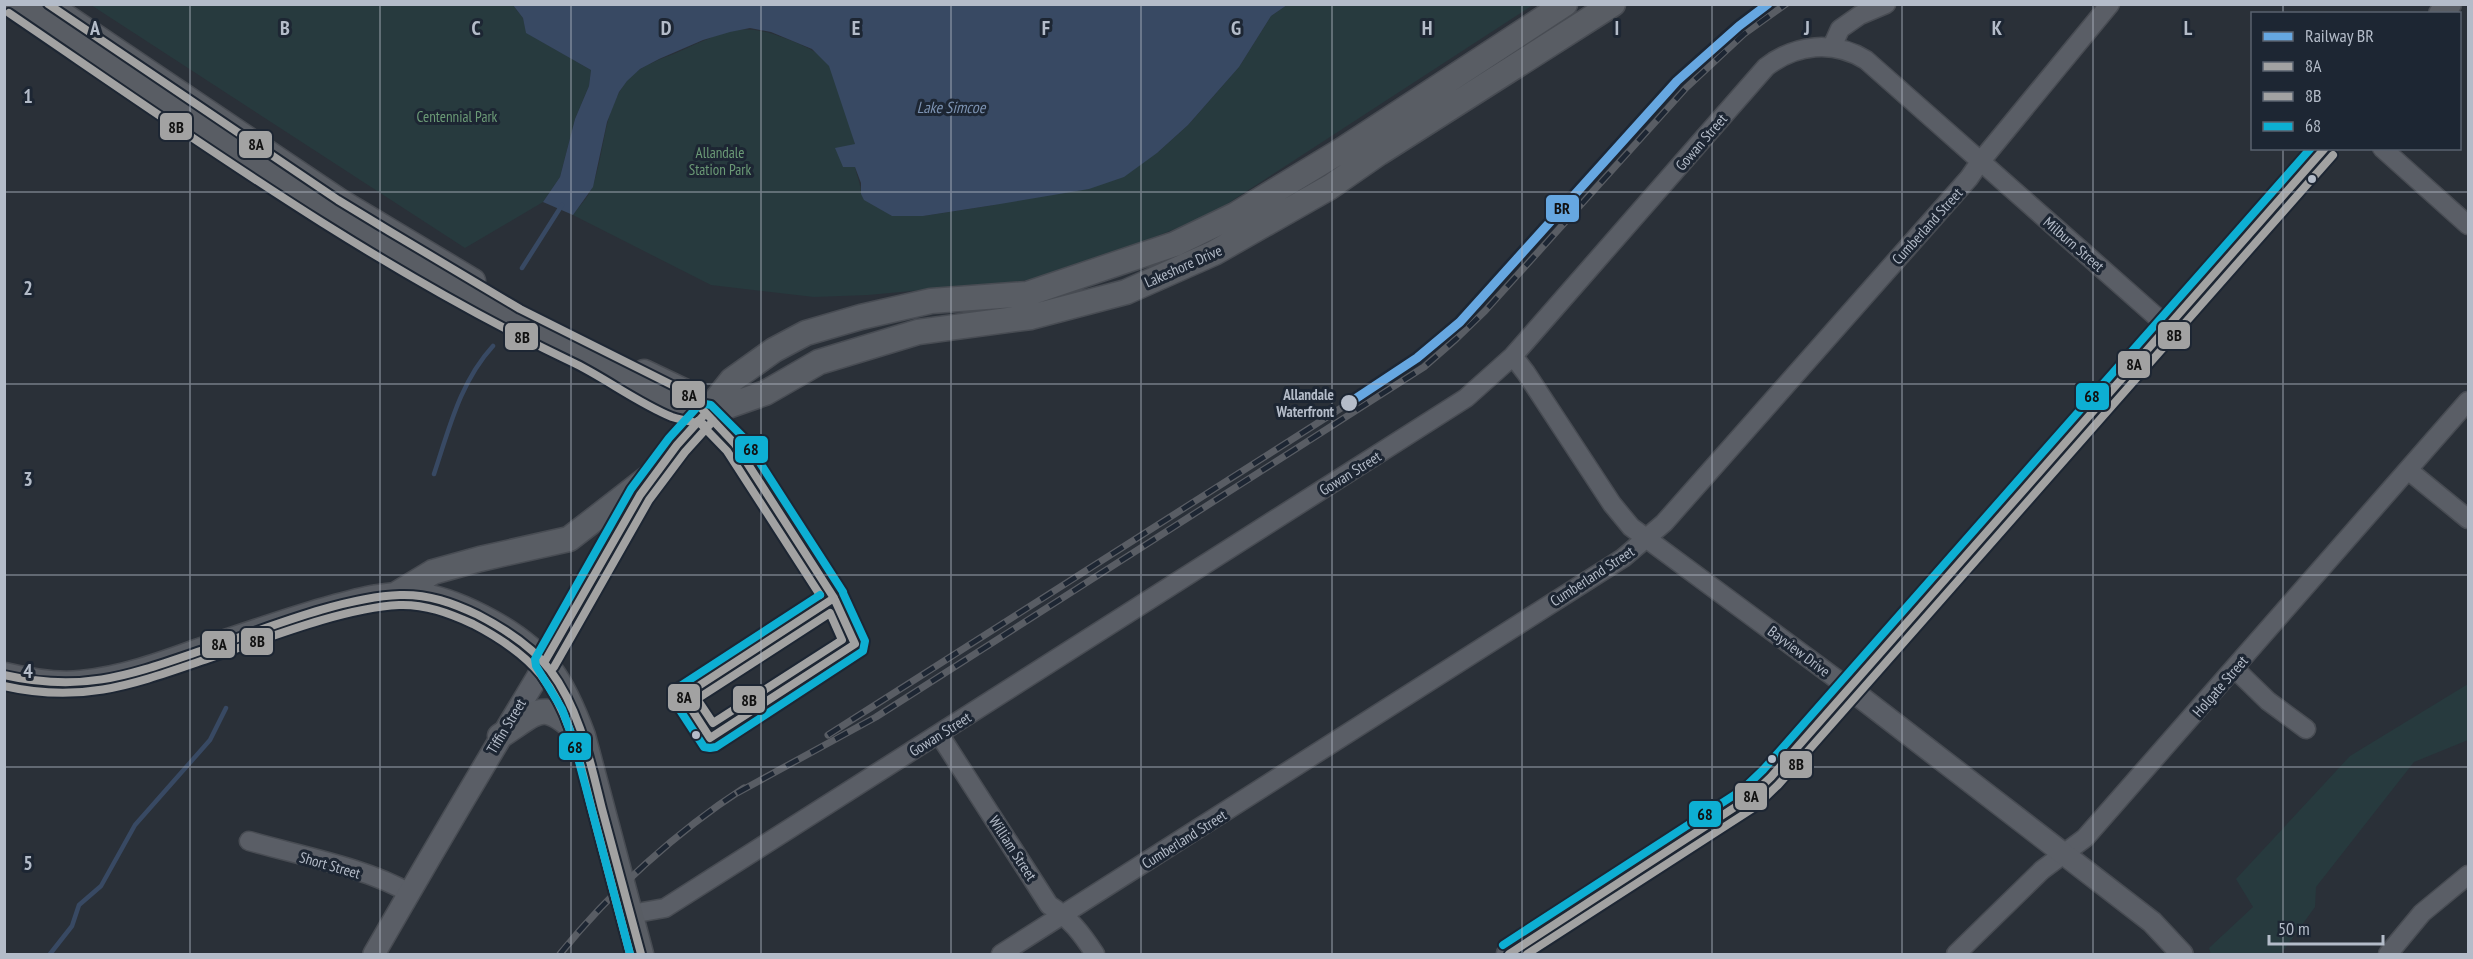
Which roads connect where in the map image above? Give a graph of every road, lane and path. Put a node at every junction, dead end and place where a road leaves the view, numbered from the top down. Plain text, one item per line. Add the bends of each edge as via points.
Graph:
1 (15, 4) edge
2 (47, 4) edge
3 (1565, 4) edge
4 (1613, 4) edge
5 (1886, 4) edge
6 (2110, 4) edge
7 (1832, 47) junction
8 (2323, 150) edge
9 (2384, 150) edge
10 (1980, 162) junction
11 (2469, 225) edge
12 (489, 299) junction
13 (517, 315) junction
14 (2168, 327) junction
15 (1513, 356) junction
16 (2469, 401) edge
17 (705, 414) junction
18 (2408, 470) junction
19 (653, 474) junction
20 (2469, 519) edge
21 (1647, 538) junction
22 (395, 595) junction
23 (545, 661) junction
24 (2235, 669) junction
25 (4, 675) edge
26 (1850, 689) junction
27 (2306, 729) dead end
28 (939, 734) junction
29 (500, 736) junction
30 (583, 736) junction
31 (249, 841) dead end
32 (2064, 853) junction
33 (2469, 875) edge
34 (410, 893) junction
35 (631, 914) junction
36 (1065, 914) junction
37 (374, 954) edge
38 (641, 954) edge
39 (1001, 954) edge
40 (1095, 954) edge
41 (1509, 954) edge
42 (1956, 954) edge
43 (2182, 954) edge
44 (2388, 954) edge

1 - 12 main road via 384,250
2 - 12 main road
3 - 17 main road, Lakeshore Drive via 1235,215 1175,243 1027,294 931,301 806,333 732,380
4 - 17 main road, Lakeshore Drive via 1353,172 1214,253 1125,292 1031,317 918,332 819,362 765,393
5 - 7 street via 1840,29
6 - 10 street, Cumberland Street
7 - 10 street, Gowan Street via 1866,60
7 - 15 street, Gowan Street via 1789,53 1766,67
8 - 14 main road
9 - 11 street
10 - 14 street, Milburn Street
10 - 21 street, Cumberland Street
12 - 13 main road
13 - 17 main road via 676,407
13 - 17 main road via 686,392
14 - 26 main road
15 - 21 street, Bayview Drive via 1612,504 1631,527
15 - 28 street, Gowan Street via 1447,410
16 - 18 street, Holgate Street
17 - 19 street, Tiffin Street
18 - 20 street
18 - 24 street, Holgate Street
19 - 22 main road via 569,539 433,572
19 - 23 street, Tiffin Street
21 - 26 street, Bayview Drive
21 - 36 street, Cumberland Street via 1623,558
22 - 23 main road via 424,596 479,616 520,640
22 - 25 main road via 282,622 137,674 80,684 31,682
23 - 29 street, Tiffin Street
23 - 30 main road via 571,704
24 - 27 street
24 - 32 street, Holgate Street via 2085,838
26 - 32 street, Bayview Drive
26 - 41 main road via 1749,798
28 - 35 street, Gowan Street via 665,908
28 - 36 street, William Street via 1049,905
29 - 30 main road via 537,712 548,711
29 - 34 street, Tiffin Street
30 - 35 main road
31 - 34 street, Short Street via 356,872
32 - 42 street, Holgate Street
32 - 43 street, Bayview Drive via 2152,922
33 - 44 street via 2422,912
34 - 37 street, Tiffin Street
35 - 38 main road
36 - 39 street, Cumberland Street
36 - 40 street, William Street

